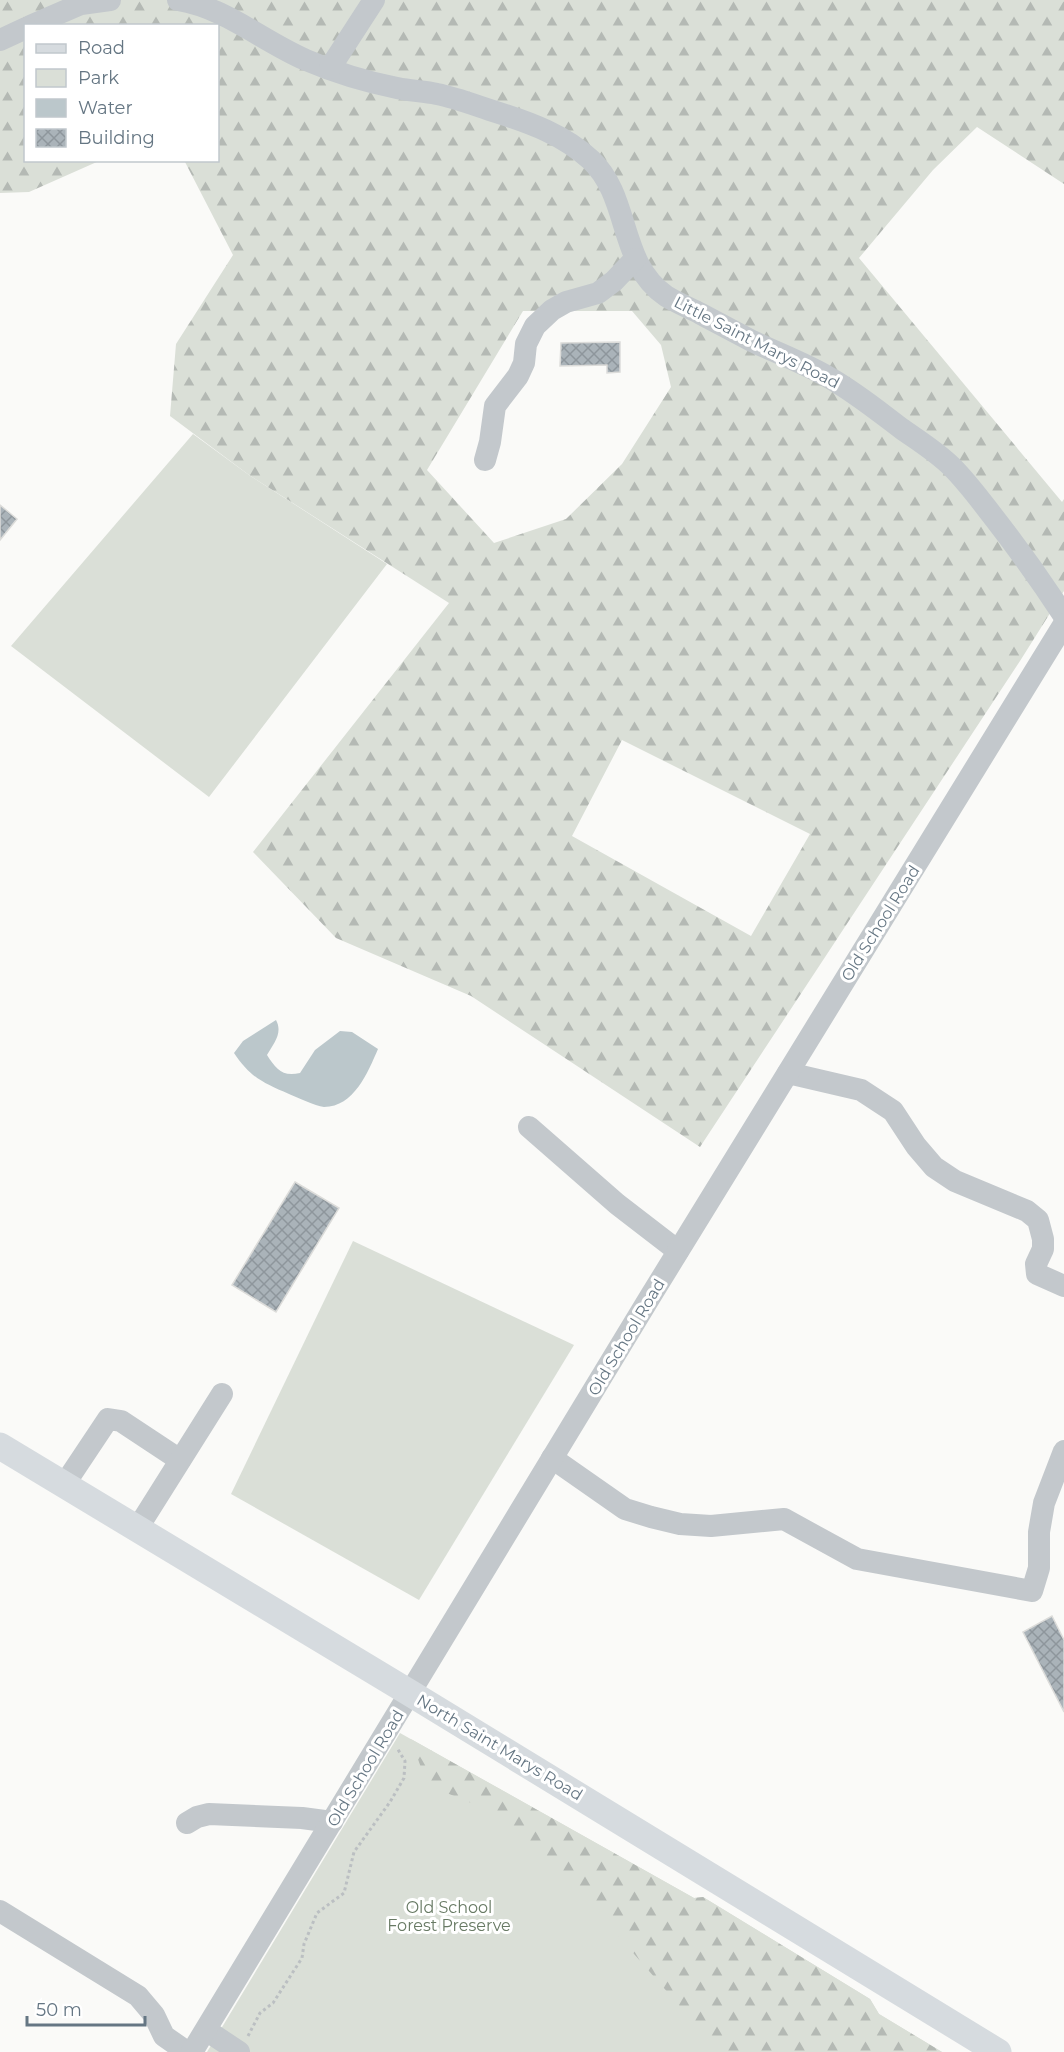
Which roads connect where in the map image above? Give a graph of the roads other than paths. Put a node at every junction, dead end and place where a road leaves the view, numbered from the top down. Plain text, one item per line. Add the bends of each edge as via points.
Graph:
1 (110, 0) edge
2 (178, 0) edge
3 (374, 0) edge
4 (35, 24) edge
5 (24, 29) edge
6 (0, 40) edge
7 (330, 68) junction
8 (635, 259) junction
9 (485, 460) dead end
10 (1064, 616) edge
11 (1064, 624) edge
12 (788, 1073) junction
13 (530, 1127) dead end
14 (678, 1251) junction
15 (1064, 1286) edge
16 (222, 1394) dead end
17 (0, 1446) edge
18 (1064, 1451) edge
19 (552, 1458) junction
20 (180, 1460) junction
21 (64, 1485) junction
22 (137, 1529) junction
23 (410, 1693) junction
24 (187, 1822) dead end
25 (332, 1822) junction
26 (0, 1911) edge
27 (206, 2030) junction
28 (187, 2052) edge
29 (192, 2052) edge
30 (239, 2052) edge
31 (998, 2052) edge

1 - 4 street via 81,4
2 - 7 street, Little Saint Marys Road via 220,12 277,46
3 - 7 street
5 - 6 street
7 - 8 street, Little Saint Marys Road via 397,88 437,94 556,135 604,175
8 - 9 street via 598,293 566,302 535,326 518,376 495,406
8 - 10 street, Little Saint Marys Road via 666,296 829,377 949,465 1035,570
11 - 12 street, Old School Road
12 - 14 street, Old School Road
12 - 15 street via 861,1090 893,1111 934,1167 955,1181 1027,1211 1038,1220 1043,1239 1037,1274
13 - 14 street
14 - 19 street, Old School Road
16 - 20 street
17 - 21 main road, North Saint Marys Road
18 - 19 street via 1044,1503 1039,1568 1032,1591 857,1559 784,1519 711,1526 651,1517 625,1509
19 - 23 street, Old School Road
20 - 21 street via 121,1422 108,1419
20 - 22 street
21 - 22 main road, North Saint Marys Road
22 - 23 main road, North Saint Marys Road
23 - 25 street, Old School Road
23 - 31 main road, North Saint Marys Road
24 - 25 street via 209,1814
25 - 27 street, Old School Road
26 - 28 street via 138,1996 154,2015 164,2036
27 - 29 street, Old School Road
27 - 30 street

